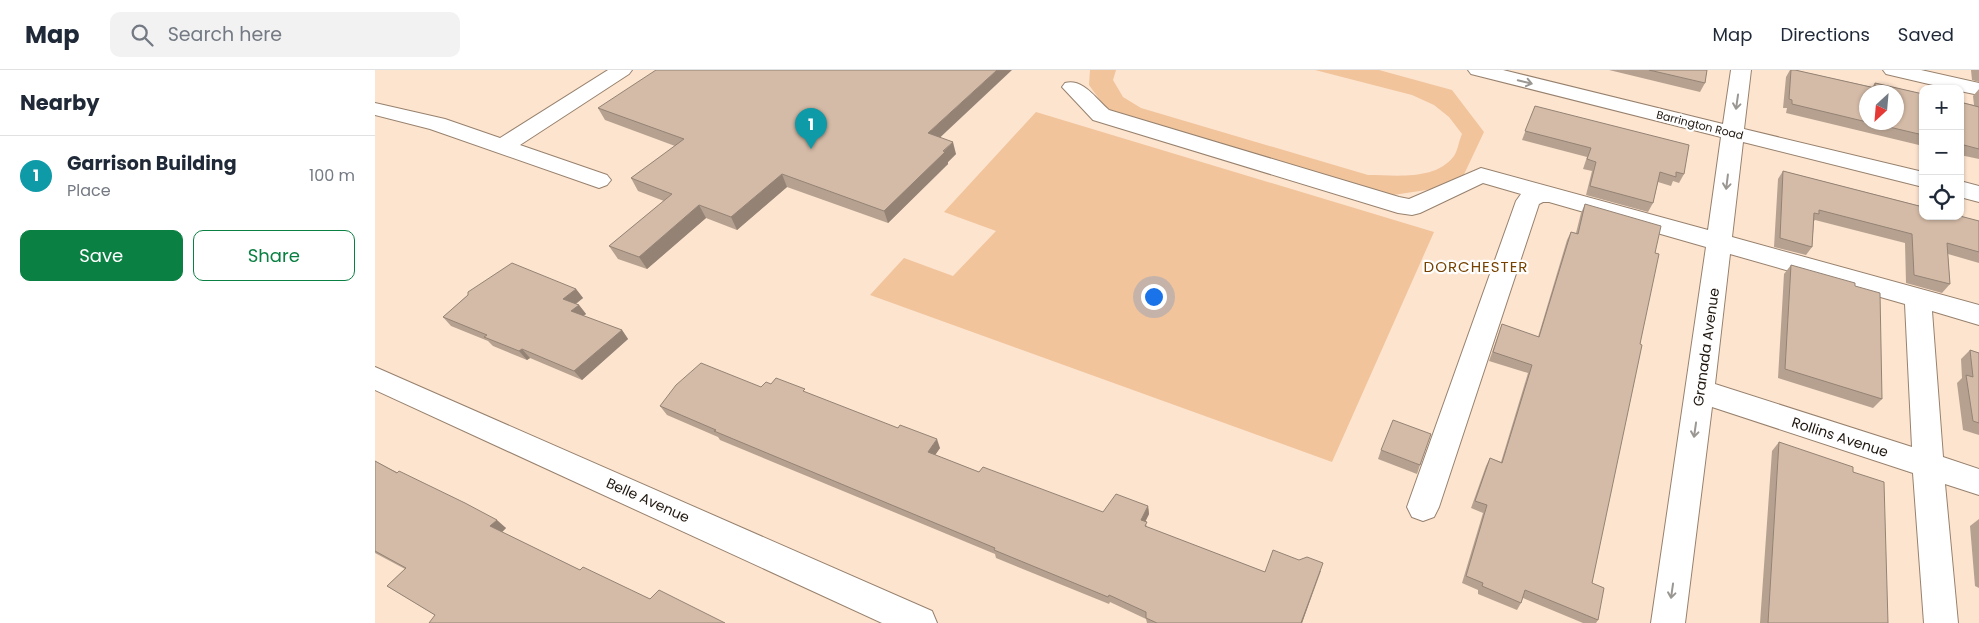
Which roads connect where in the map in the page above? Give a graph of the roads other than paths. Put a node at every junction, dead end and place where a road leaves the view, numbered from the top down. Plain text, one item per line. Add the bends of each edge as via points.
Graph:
1 (622, 70) edge
2 (1478, 70) edge
3 (1741, 70) edge
4 (1893, 70) edge
5 (1072, 87) dead end
6 (1979, 89) edge
7 (375, 110) edge
8 (1733, 133) junction
9 (503, 146) junction
10 (1919, 179) edge
11 (599, 180) dead end
12 (1964, 190) edge
13 (1551, 194) junction
14 (1979, 194) edge
15 (1719, 242) junction
16 (1919, 298) junction
17 (1979, 315) edge
18 (375, 378) edge
19 (1700, 392) junction
20 (1928, 466) junction
21 (1979, 482) edge
22 (1423, 506) dead end
23 (921, 623) edge
24 (1668, 623) edge
25 (1941, 623) edge

1 - 9 street
2 -> 8 street, Barrington Road
3 -> 8 street, Granada Avenue
4 - 6 street
5 - 13 street via 1101,115 1398,205 1412,207 1481,175
7 - 9 street via 437,124
8 - 10 street, Barrington Road
8 -> 15 street, Granada Avenue
9 - 11 street
12 - 14 street
13 - 15 street
13 - 22 street via 1532,196 1528,202
15 - 16 street
15 - 19 street, Granada Avenue
16 - 17 street
16 - 20 street
18 - 23 street, Belle Avenue
19 - 20 street, Rollins Avenue
19 -> 24 street, Granada Avenue
20 - 21 street, Rollins Avenue
20 - 25 street

